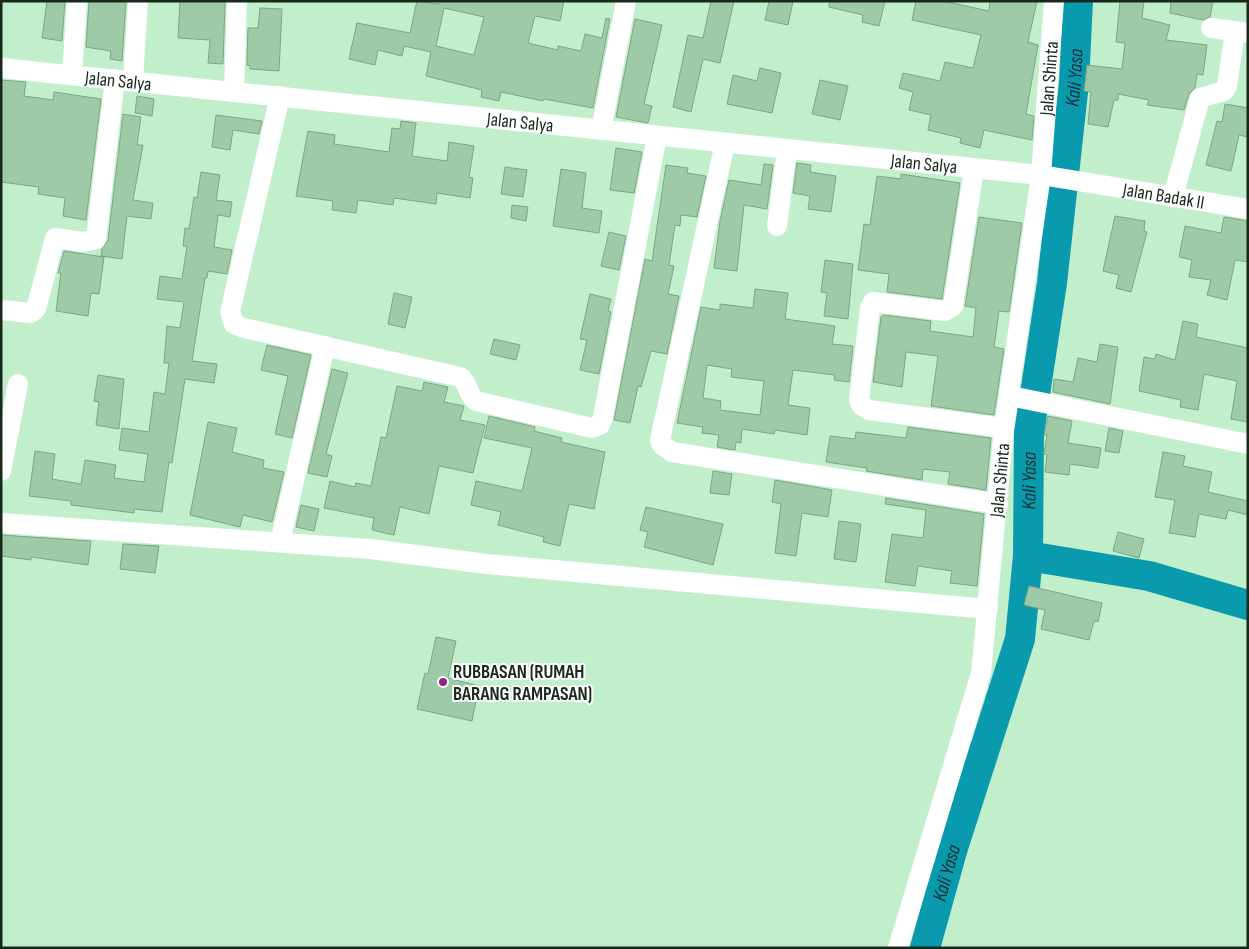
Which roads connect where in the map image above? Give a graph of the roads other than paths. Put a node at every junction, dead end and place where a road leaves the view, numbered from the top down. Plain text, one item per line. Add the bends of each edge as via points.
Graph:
1 (76, 1) edge
2 (138, 1) edge
3 (237, 1) edge
4 (626, 1) edge
5 (1054, 1) edge
6 (1211, 28) dead end
7 (1241, 32) edge
8 (1, 68) edge
9 (72, 75) junction
10 (124, 80) junction
11 (234, 92) junction
12 (280, 96) junction
13 (601, 130) junction
14 (657, 136) junction
15 (725, 142) junction
16 (787, 149) junction
17 (974, 168) junction
18 (1047, 176) junction
19 (1080, 181) joint
20 (1173, 197) junction
21 (1248, 210) edge
22 (777, 226) dead end
23 (1, 310) edge
24 (325, 346) junction
25 (18, 384) dead end
26 (1011, 396) junction
27 (1004, 428) junction
28 (1248, 444) edge
29 (1, 471) edge
30 (998, 504) junction
31 (1, 522) edge
32 (280, 542) junction
33 (988, 609) junction
34 (898, 948) edge

1 - 9 street
2 - 10 street
3 - 11 street
4 - 13 street
5 - 18 street, Jalan Shinta
6 - 7 street
7 - 20 street via 1224,91 1200,98
8 - 9 street, Jalan Salya
9 - 10 street, Jalan Salya
10 - 11 street, Jalan Salya
10 - 23 street via 96,239 83,242 56,238 36,309 31,313
11 - 12 street, Jalan Salya
12 - 13 street, Jalan Salya
12 - 24 street via 231,319 244,328
13 - 14 street, Jalan Salya
14 - 15 street, Jalan Salya
14 - 24 street via 603,417 596,428 476,401 460,377
15 - 16 street, Jalan Salya
15 - 30 street via 660,440 662,445 672,452
16 - 17 street, Jalan Salya
16 - 22 street
17 - 18 street, Jalan Salya
17 - 27 street via 953,306 945,311 873,302 859,400 869,410
18 - 19 street, Jalan Salya
18 - 26 street, Jalan Shinta
19 - 20 street, Jalan Badak II
20 - 21 street, Jalan Badak II
24 - 32 street
25 - 29 street
26 - 27 street, Jalan Shinta
26 - 28 street
27 - 30 street, Jalan Shinta
30 - 33 street, Jalan Shinta
31 - 32 street
32 - 33 street
33 - 34 street, Jalan Shinta via 981,673

